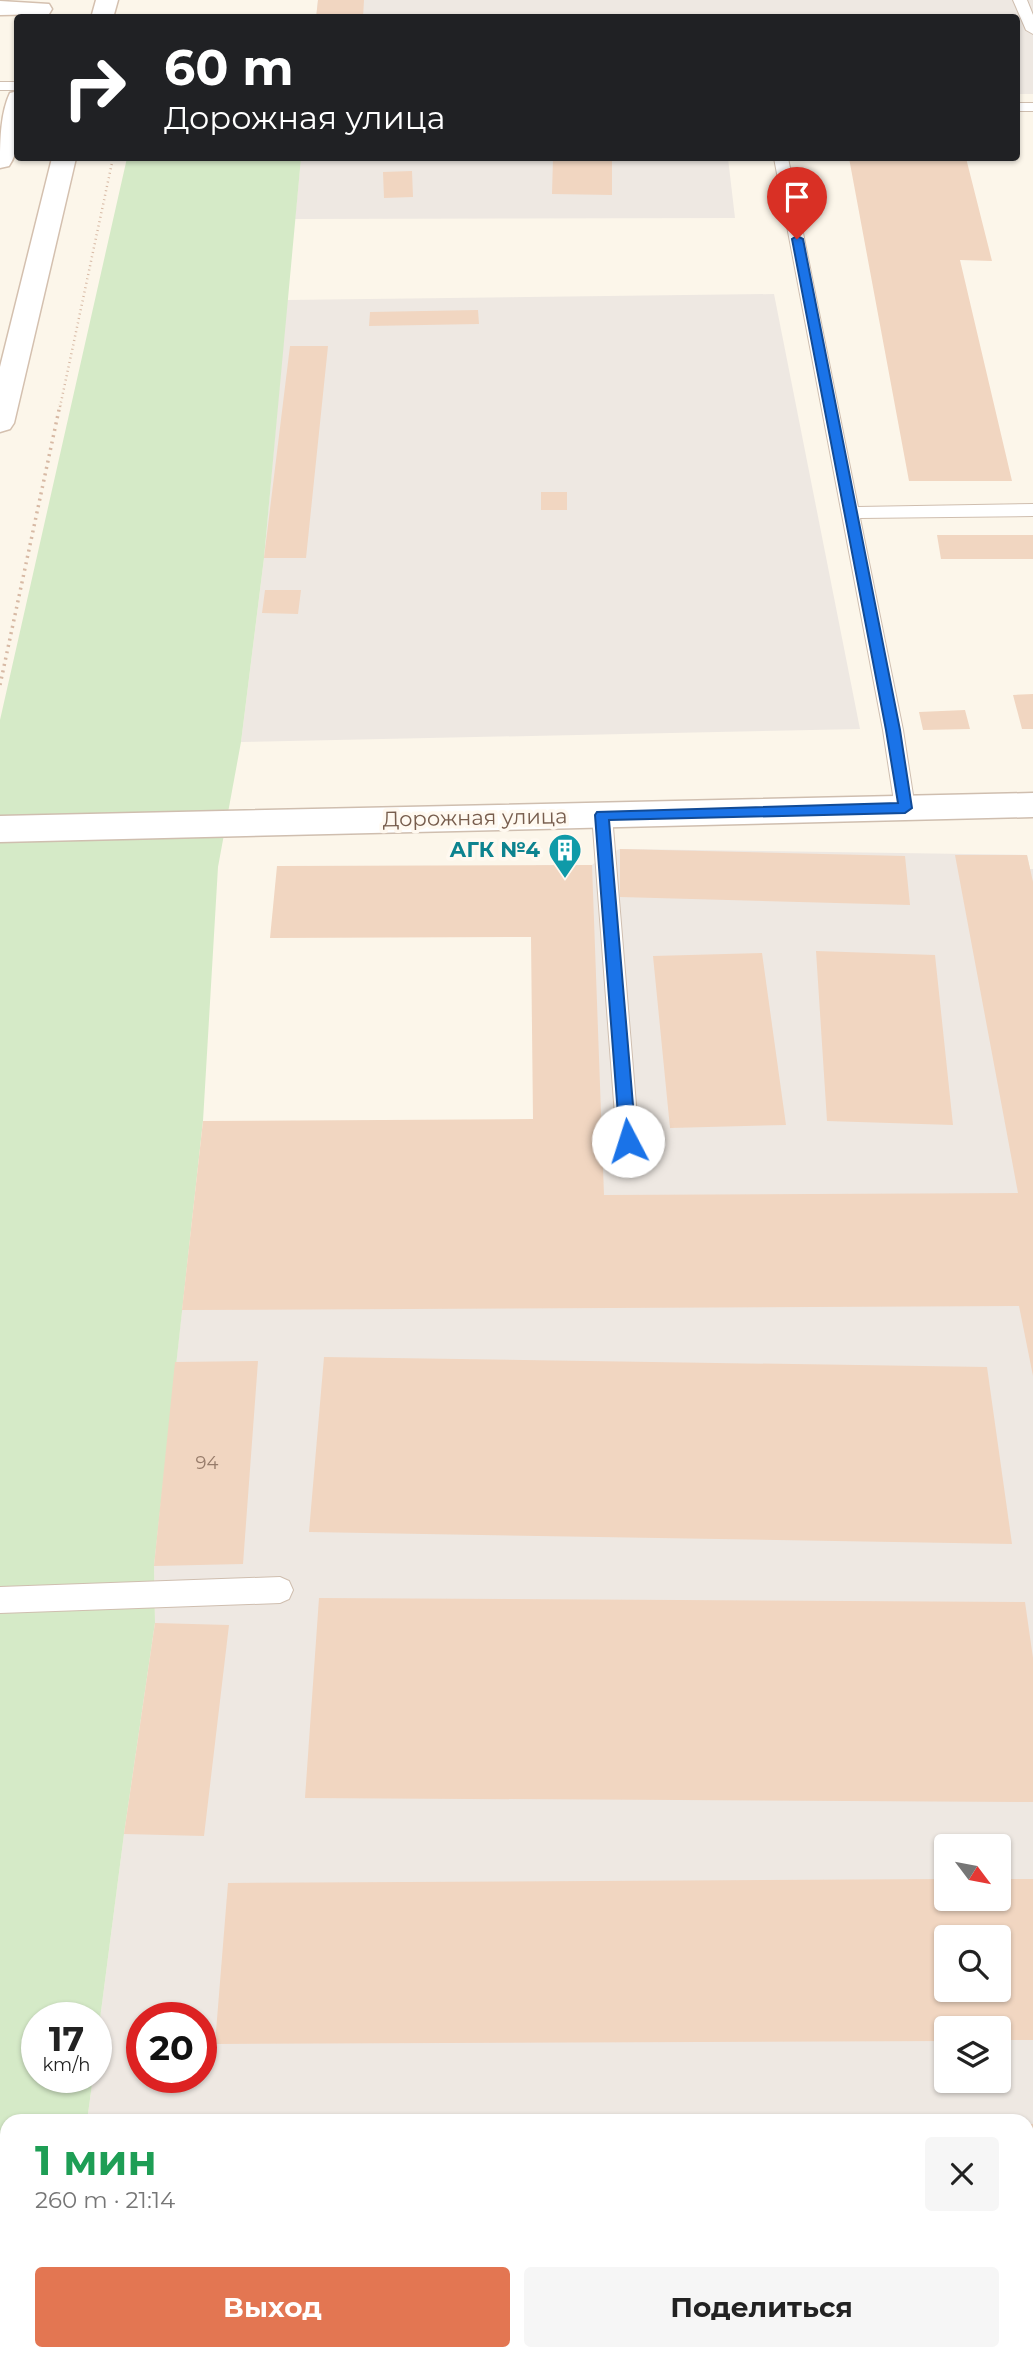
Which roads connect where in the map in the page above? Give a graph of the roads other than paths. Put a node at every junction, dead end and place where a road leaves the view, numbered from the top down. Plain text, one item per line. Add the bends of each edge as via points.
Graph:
1 (1020, 0) edge
2 (0, 8) edge
3 (41, 9) edge
4 (1033, 30) edge
5 (14, 112) edge
6 (0, 161) edge
7 (63, 161) edge
8 (782, 161) edge
9 (0, 423) edge
10 (1033, 510) edge
11 (851, 513) junction
12 (1033, 805) edge
13 (905, 808) junction
14 (602, 815) junction
15 (0, 829) edge
16 (628, 1141) dead end
17 (280, 1590) dead end
18 (0, 1601) edge

1 - 4 lane
2 - 3 street
5 - 6 street
7 - 9 street
8 - 11 lane
10 - 11 lane
11 - 13 lane
12 - 13 street, Дорожная улица
13 - 14 street, Дорожная улица
14 - 15 street, Дорожная улица
14 - 16 lane
17 - 18 lane

